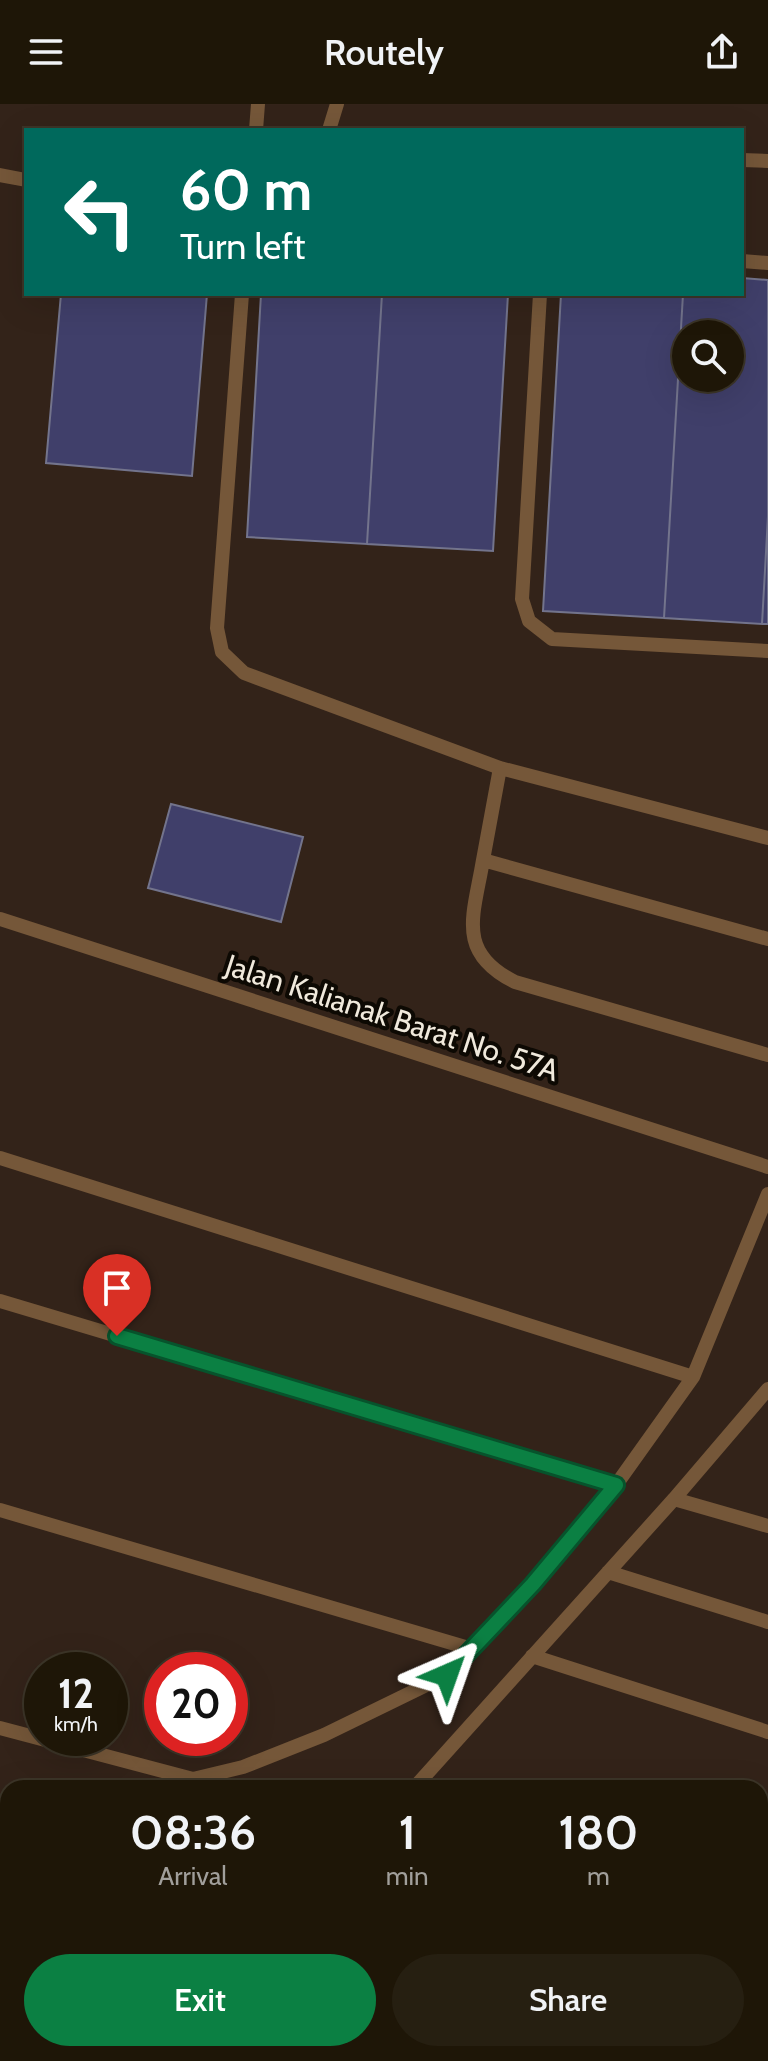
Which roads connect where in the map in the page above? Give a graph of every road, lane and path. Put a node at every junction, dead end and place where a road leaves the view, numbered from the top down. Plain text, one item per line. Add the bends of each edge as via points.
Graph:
1 (258, 104) edge
2 (337, 104) edge
3 (256, 128) edge
4 (330, 128) edge
5 (744, 160) edge
6 (768, 161) edge
7 (0, 175) edge
8 (24, 180) edge
9 (744, 261) edge
10 (768, 263) edge
11 (242, 296) edge
12 (540, 296) edge
13 (768, 651) edge
14 (500, 768) junction
15 (768, 838) edge
16 (483, 860) junction
17 (0, 919) edge
18 (768, 939) edge
19 (768, 1055) edge
20 (0, 1158) edge
21 (768, 1167) edge
22 (768, 1194) edge
23 (0, 1301) edge
24 (693, 1377) junction
25 (767, 1390) edge
26 (616, 1485) junction
27 (674, 1499) junction
28 (0, 1510) edge
29 (768, 1526) edge
30 (608, 1572) junction
31 (768, 1622) edge
32 (472, 1649) junction
33 (532, 1656) junction
34 (0, 1728) edge
35 (768, 1732) edge
36 (421, 1780) edge

1 - 3 lane
2 - 4 lane
5 - 6 lane
7 - 8 lane
9 - 10 lane
11 - 14 lane via 217,628 222,652 244,673
12 - 13 lane via 522,599 529,621 552,639
14 - 15 lane
14 - 16 lane
16 - 18 lane
16 - 19 lane via 471,929 477,954 493,971 515,982
17 - 21 lane, Jalan Kalianak Barat No. 57A
20 - 24 lane
22 - 24 lane
23 - 26 lane
24 - 26 lane
25 - 27 lane
26 - 32 lane
27 - 29 lane
27 - 30 lane
28 - 32 lane
30 - 31 lane
30 - 33 lane
32 - 34 lane via 447,1675 324,1735 243,1767 193,1779
33 - 35 lane
33 - 36 lane

